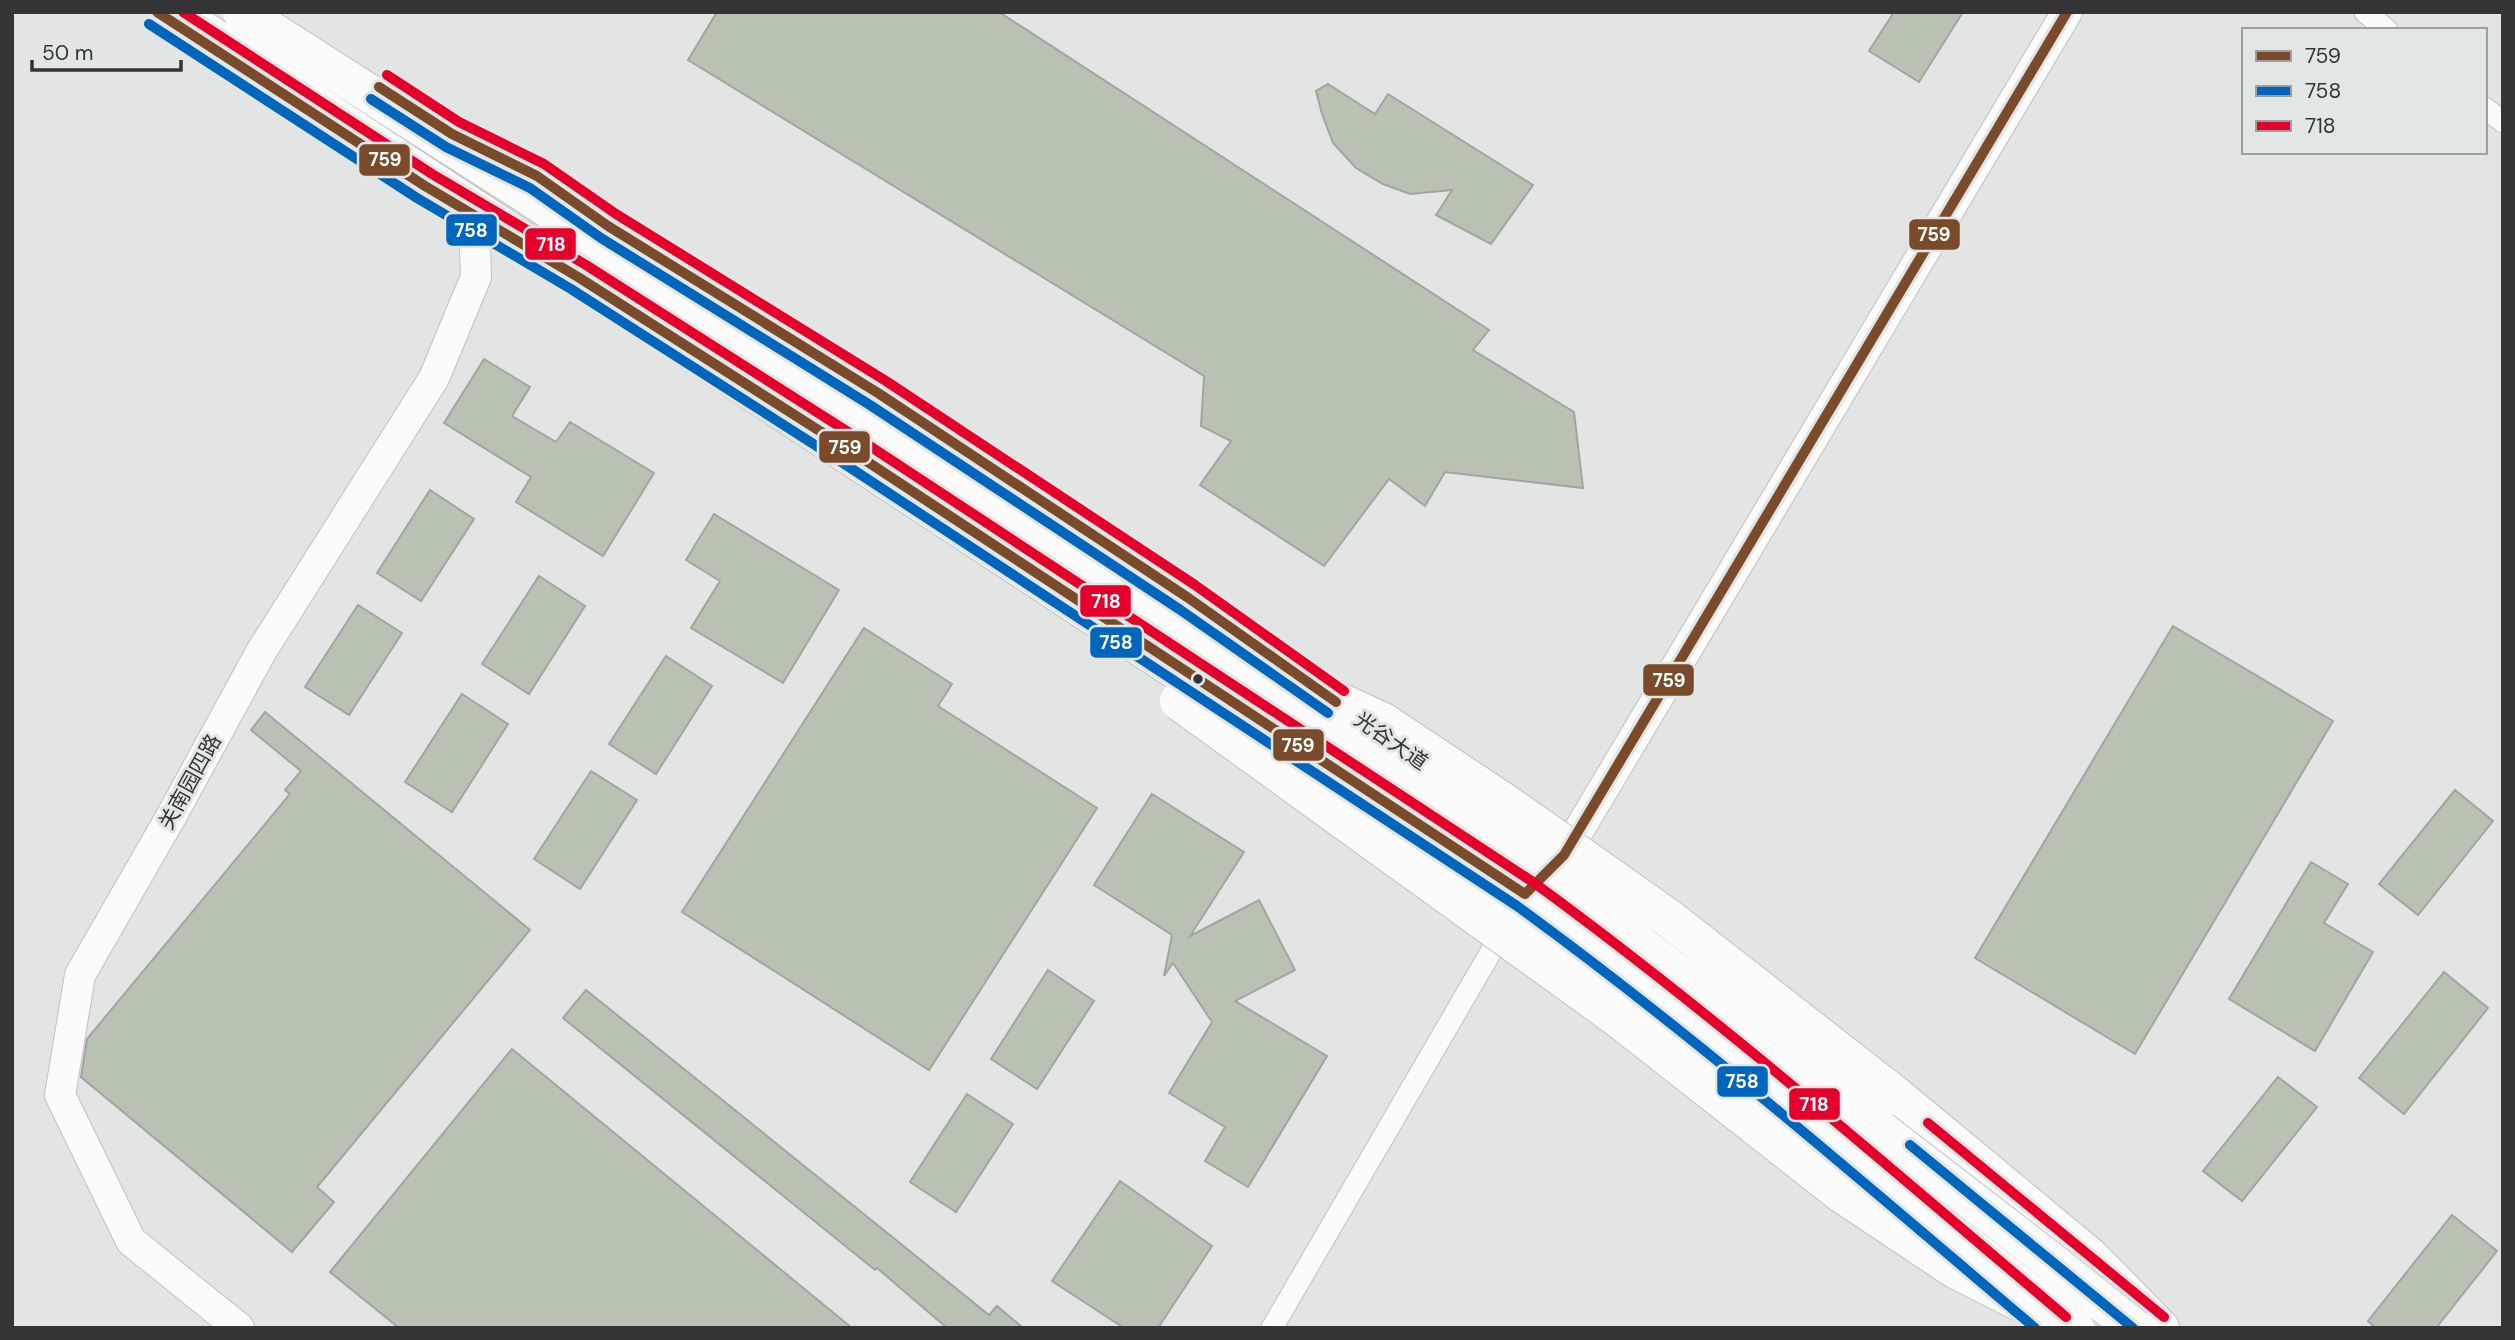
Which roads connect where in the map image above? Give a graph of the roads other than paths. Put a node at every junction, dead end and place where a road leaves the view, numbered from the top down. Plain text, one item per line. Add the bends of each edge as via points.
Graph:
1 (157, 12) edge
2 (174, 12) edge
3 (242, 12) edge
4 (265, 12) edge
5 (2051, 12) edge
6 (2067, 12) edge
7 (2365, 12) edge
8 (2385, 28) edge
9 (2487, 110) edge
10 (2503, 122) edge
11 (474, 215) junction
12 (1069, 600) junction
13 (1233, 653) junction
14 (1557, 851) junction
15 (1525, 894) junction
16 (2046, 1318) edge
17 (239, 1328) edge
18 (1272, 1328) edge
19 (2075, 1328) edge
20 (2134, 1328) edge
21 (2157, 1328) edge

1 - 11 main road
2 - 12 highway, bridge
3 - 13 highway, bridge
4 - 14 main road, 光谷大道 via 452,134 537,176 608,226 878,393 1187,597 1474,799
5 - 14 main road
6 - 14 main road
7 - 8 street
9 - 10 street
11 - 15 main road via 848,449
11 - 17 main road, 关南园四路 via 476,276 434,378 261,652 80,975 60,1095 131,1241
12 - 16 highway, bridge via 1172,696 1618,1018 1842,1192 1955,1269
12 - 19 highway, bridge via 1541,918
13 - 20 highway, bridge via 1565,887
13 - 21 highway, bridge via 1383,722 1667,917 1896,1096 2090,1256
14 - 15 main road
14 - 21 main road, 光谷大道 via 1862,1087
15 - 16 main road via 1819,1126
15 - 18 street

